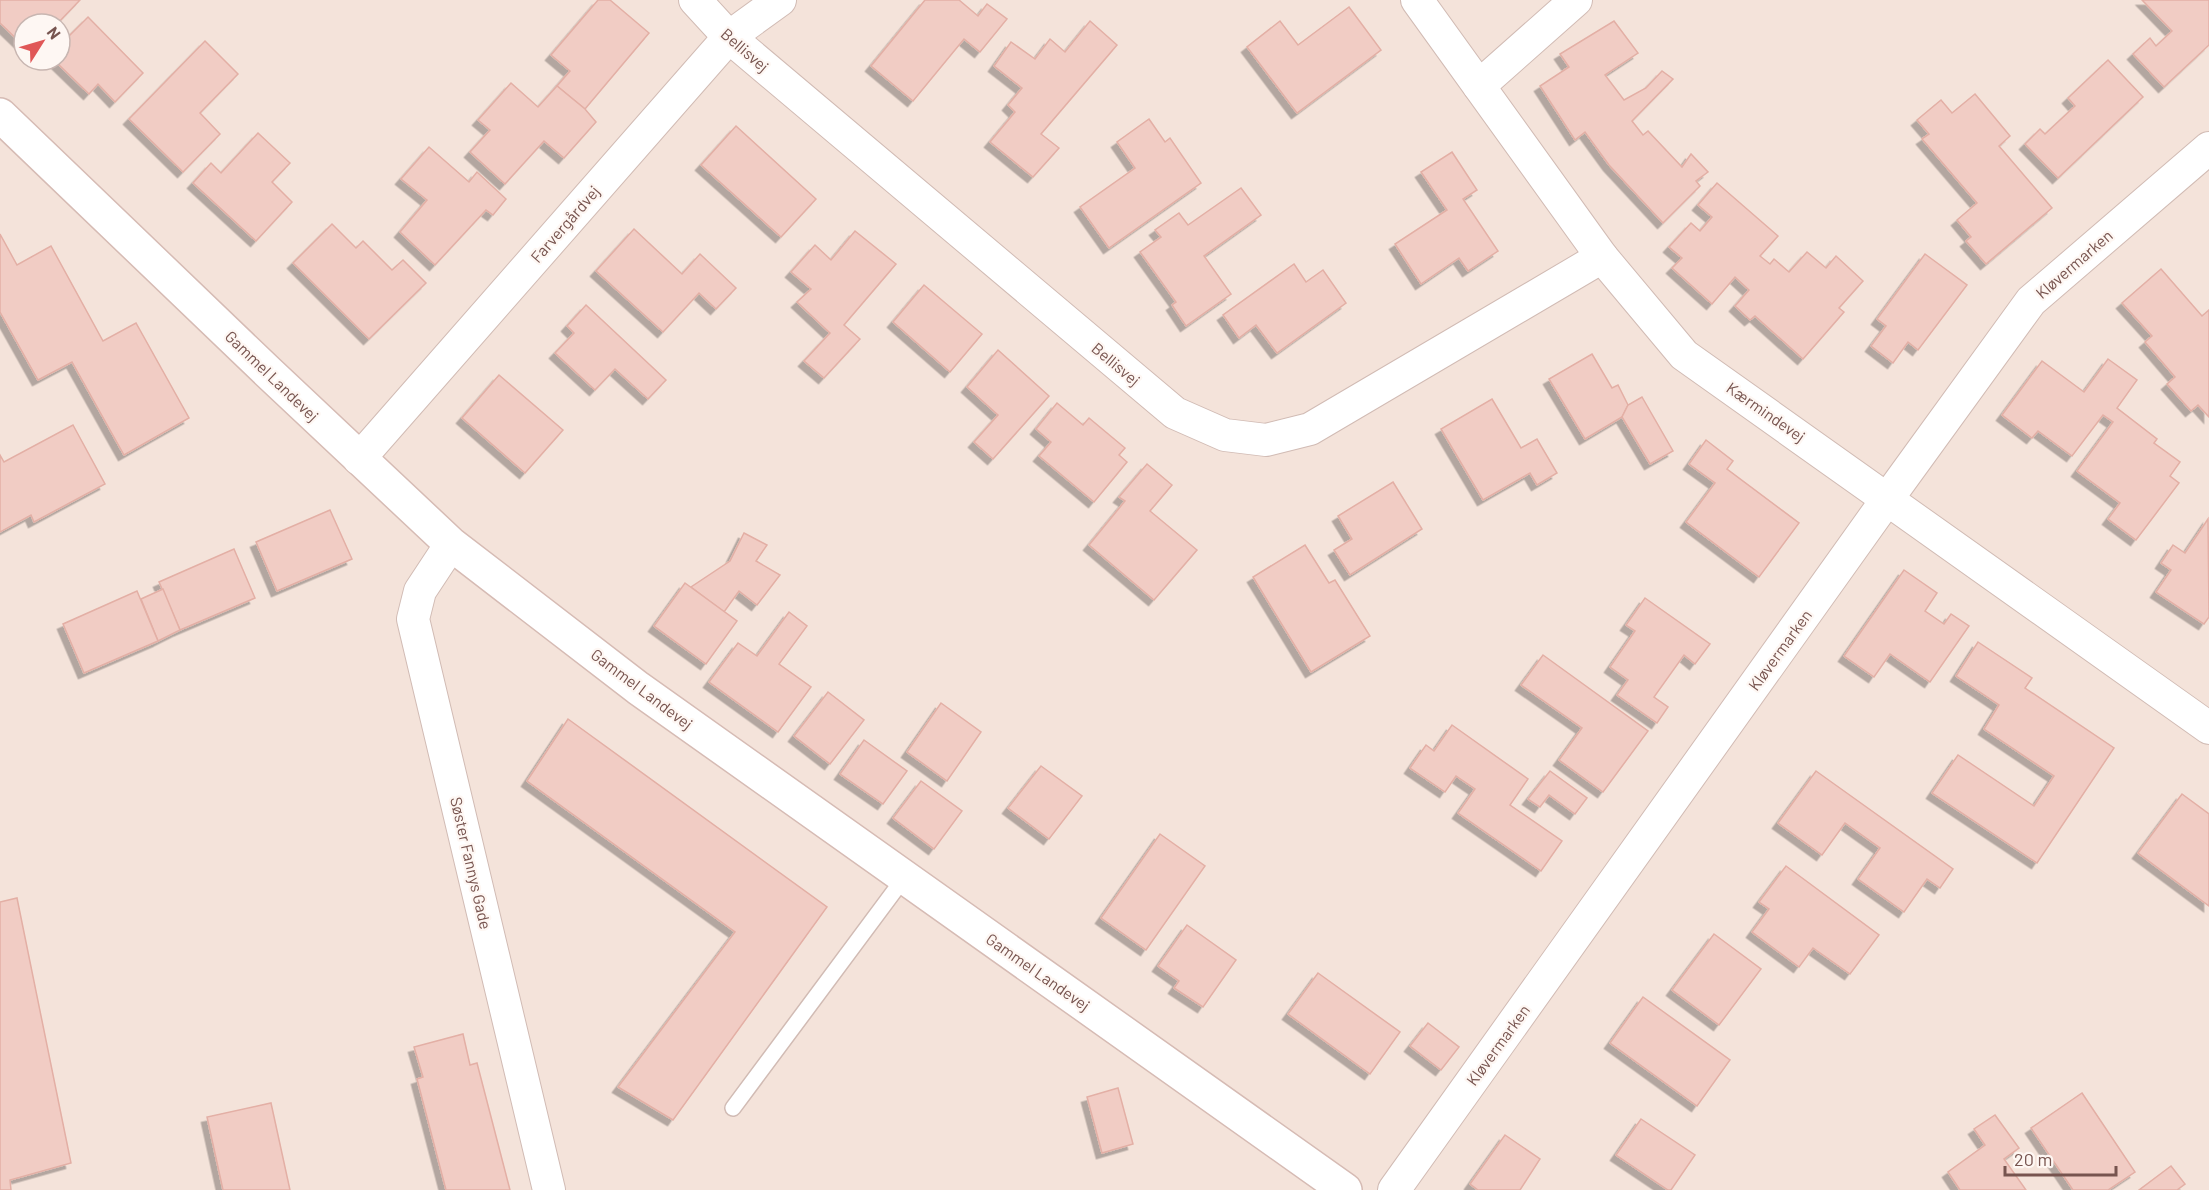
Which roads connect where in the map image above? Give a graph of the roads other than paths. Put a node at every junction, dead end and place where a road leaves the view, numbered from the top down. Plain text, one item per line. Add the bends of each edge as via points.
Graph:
1 (695, 0) edge
2 (780, 0) edge
3 (1417, 0) edge
4 (1575, 0) edge
5 (729, 37) junction
6 (1479, 86) junction
7 (0, 115) edge
8 (2209, 148) edge
9 (1602, 257) junction
10 (359, 459) junction
11 (1888, 498) junction
12 (451, 544) junction
13 (2209, 728) edge
14 (904, 878) junction
15 (733, 1108) dead end
16 (549, 1190) edge
17 (1345, 1190) edge
18 (1394, 1190) edge

1 - 5 street, Bellisvej
2 - 5 street, Farvergårdvej
3 - 6 street, Kærmindevej
4 - 6 street
5 - 9 street, Bellisvej via 1175,413 1225,435 1266,440 1311,429
5 - 10 street, Farvergårdvej
6 - 9 street, Kærmindevej
7 - 10 street, Gammel Landevej
8 - 11 street, Kløvermarken via 2031,302
9 - 11 street, Kærmindevej via 1684,355
10 - 12 street, Gammel Landevej
11 - 13 street, Kærmindevej
11 - 18 street, Kløvermarken
12 - 14 street, Gammel Landevej via 638,688
12 - 16 street, Søster Fannys Gade via 420,591 413,619
14 - 15 lane
14 - 17 street, Gammel Landevej

